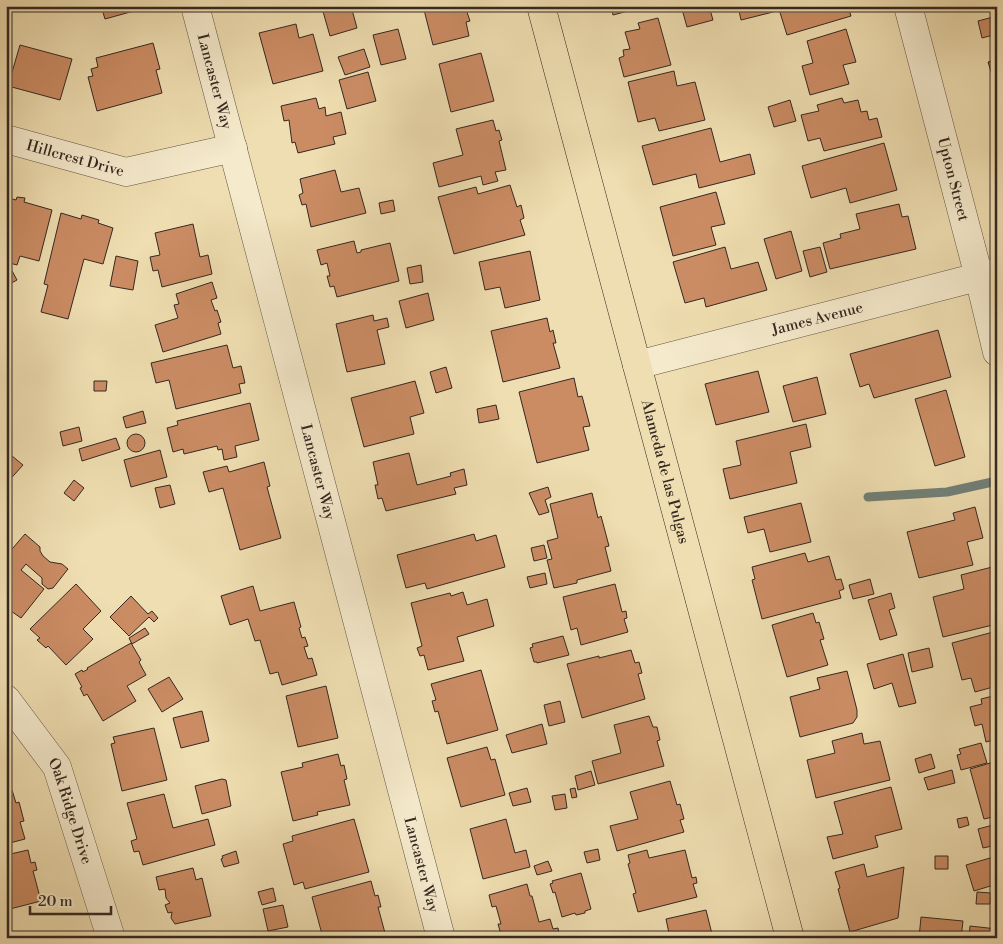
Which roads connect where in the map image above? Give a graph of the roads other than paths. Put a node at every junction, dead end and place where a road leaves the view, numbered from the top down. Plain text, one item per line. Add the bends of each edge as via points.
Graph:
1 (195, 6) edge
2 (541, 6) edge
3 (908, 6) edge
4 (6, 139) edge
5 (233, 148) junction
6 (988, 274) edge
7 (997, 352) edge
8 (637, 365) junction
9 (6, 698) edge
10 (111, 938) edge
11 (441, 938) edge
12 (790, 938) edge

1 - 5 street, Lancaster Way
2 - 8 main road, Alameda de las Pulgas
3 - 6 street, Upton Street
4 - 5 street, Hillcrest Drive via 126,172
5 - 11 street, Lancaster Way
6 - 7 street, Upton Street
6 - 8 street, James Avenue
8 - 12 main road, Alameda de las Pulgas
9 - 10 street, Oak Ridge Drive via 57,767

